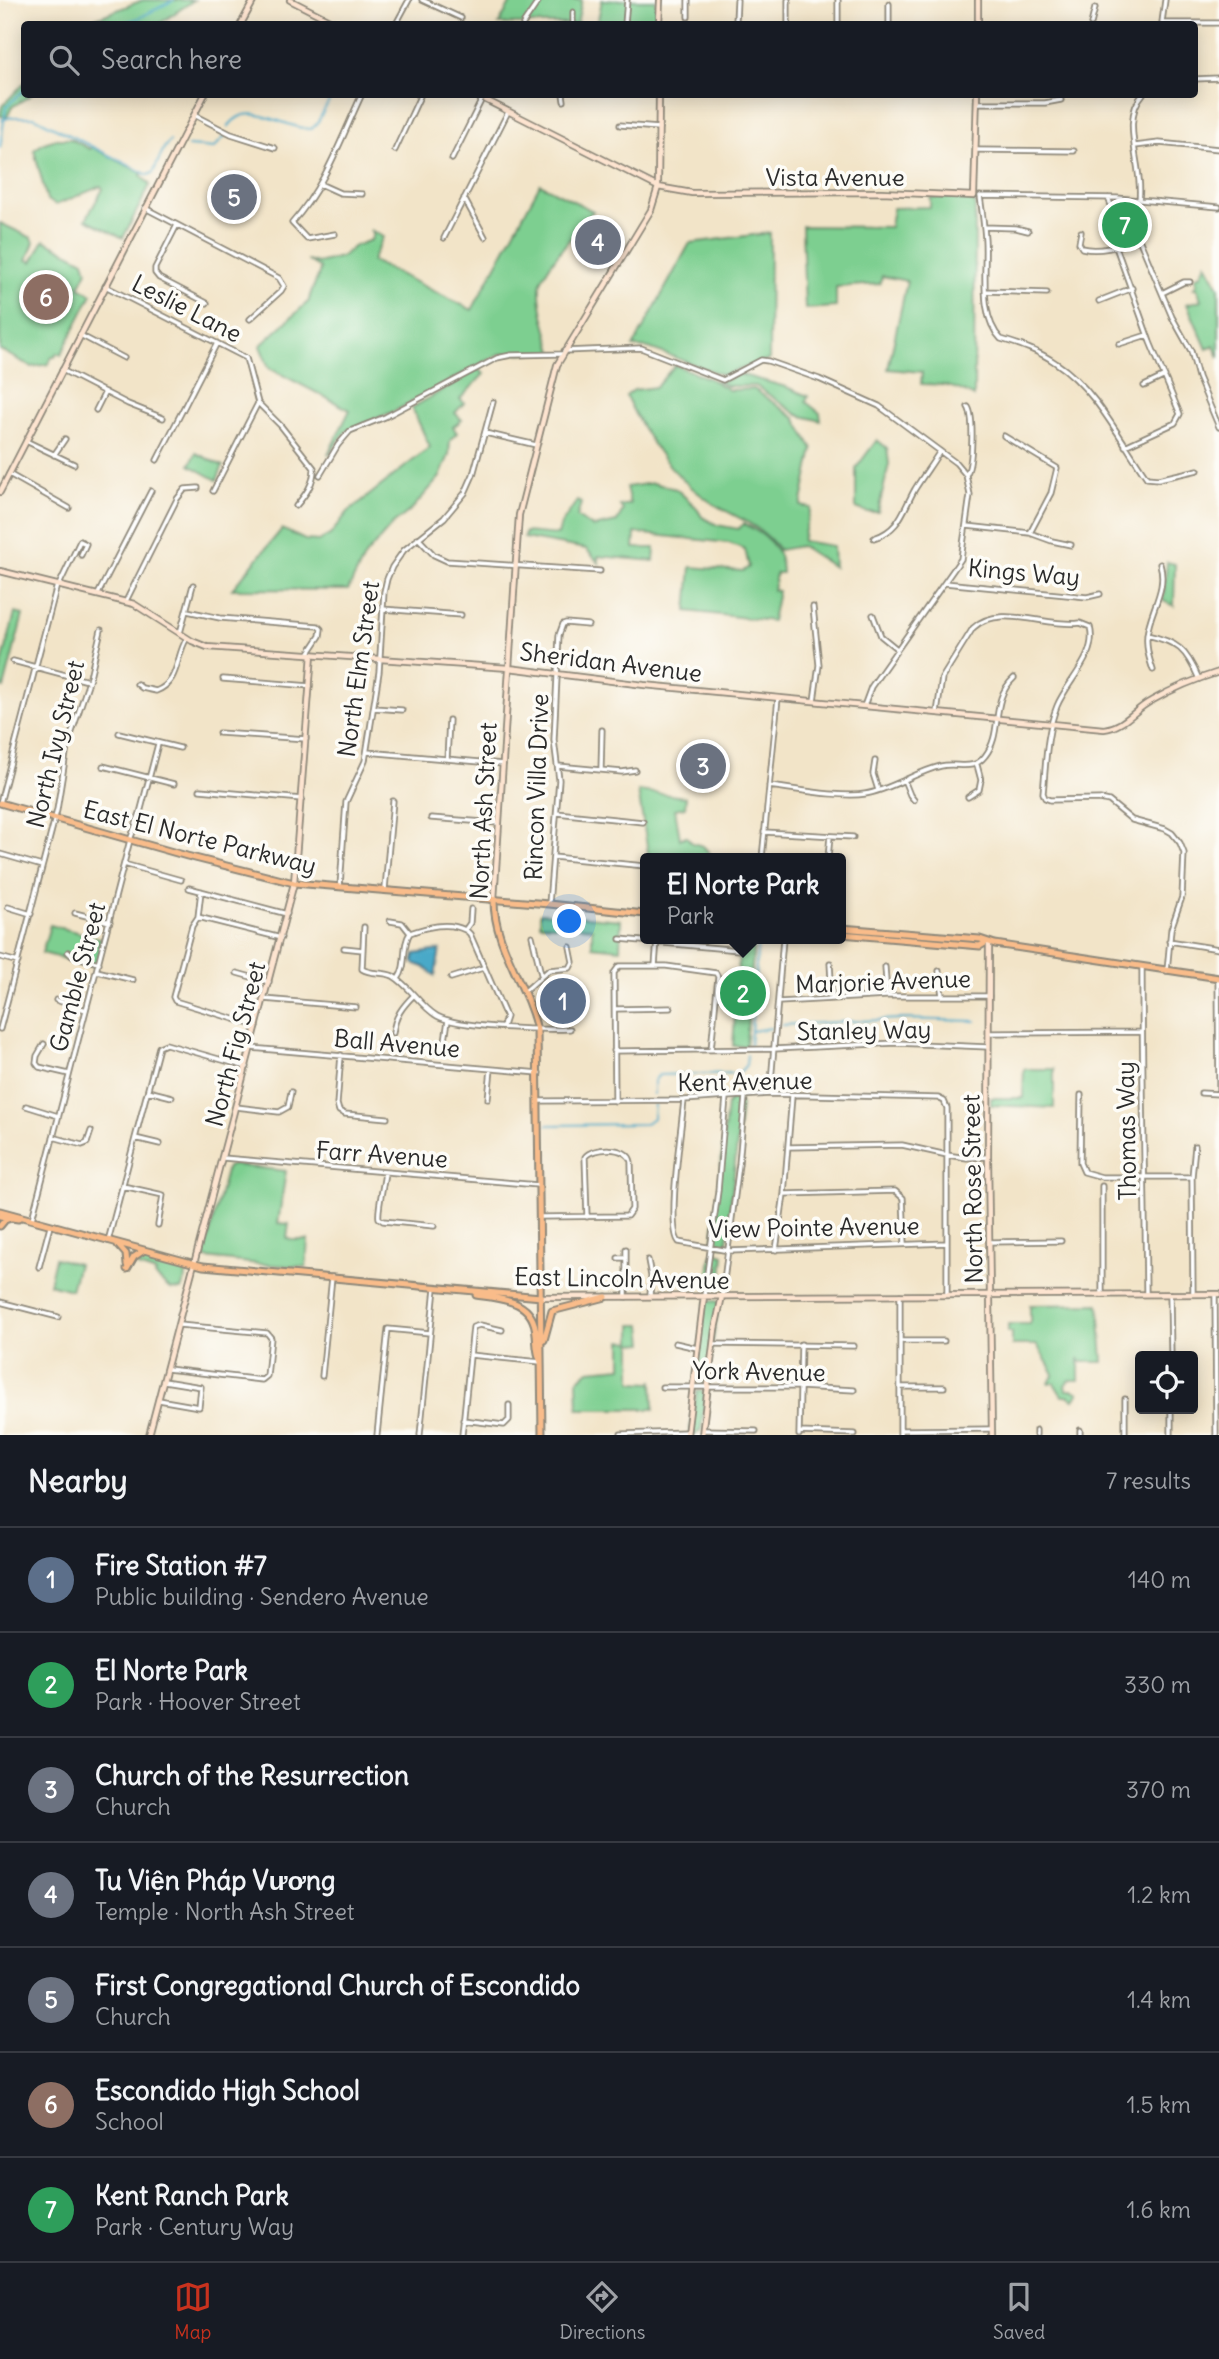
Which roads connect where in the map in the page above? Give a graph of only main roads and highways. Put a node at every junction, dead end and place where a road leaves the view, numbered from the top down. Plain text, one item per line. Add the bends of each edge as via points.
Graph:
1 (0, 803) edge
2 (494, 900) junction
3 (640, 913) edge
4 (846, 928) edge
5 (846, 934) edge
6 (987, 943) junction
7 (1219, 978) edge
8 (0, 1213) edge
9 (11, 1218) junction
10 (32, 1221) junction
11 (0, 1227) edge
12 (116, 1243) junction
13 (144, 1251) junction
14 (435, 1288) junction
15 (541, 1297) junction
16 (606, 1297) road end
17 (541, 1354) junction
18 (542, 1362) junction
19 (541, 1435) edge

1 - 2 main road, East El Norte Parkway via 295,883
2 - 3 main road, East El Norte Parkway
2 - 15 main road, North Ash Street via 500,939 525,991 537,1030
4 - 6 main road
5 - 6 main road
6 - 7 main road
8 - 9 main road
8 - 10 main road
9 - 10 main road
9 - 11 main road
10 - 12 main road, East Lincoln Avenue
12 - 13 main road, East Lincoln Avenue
12 - 13 main road via 126,1254 127,1267
13 - 14 main road, East Lincoln Avenue via 195,1265
14 - 15 main road, East Lincoln Avenue
14 - 18 main road via 511,1300 526,1308 535,1324
15 - 17 main road, North Ash Street
16 - 17 main road via 552,1311
17 - 18 main road, North Ash Street
18 - 19 main road, North Ash Street

